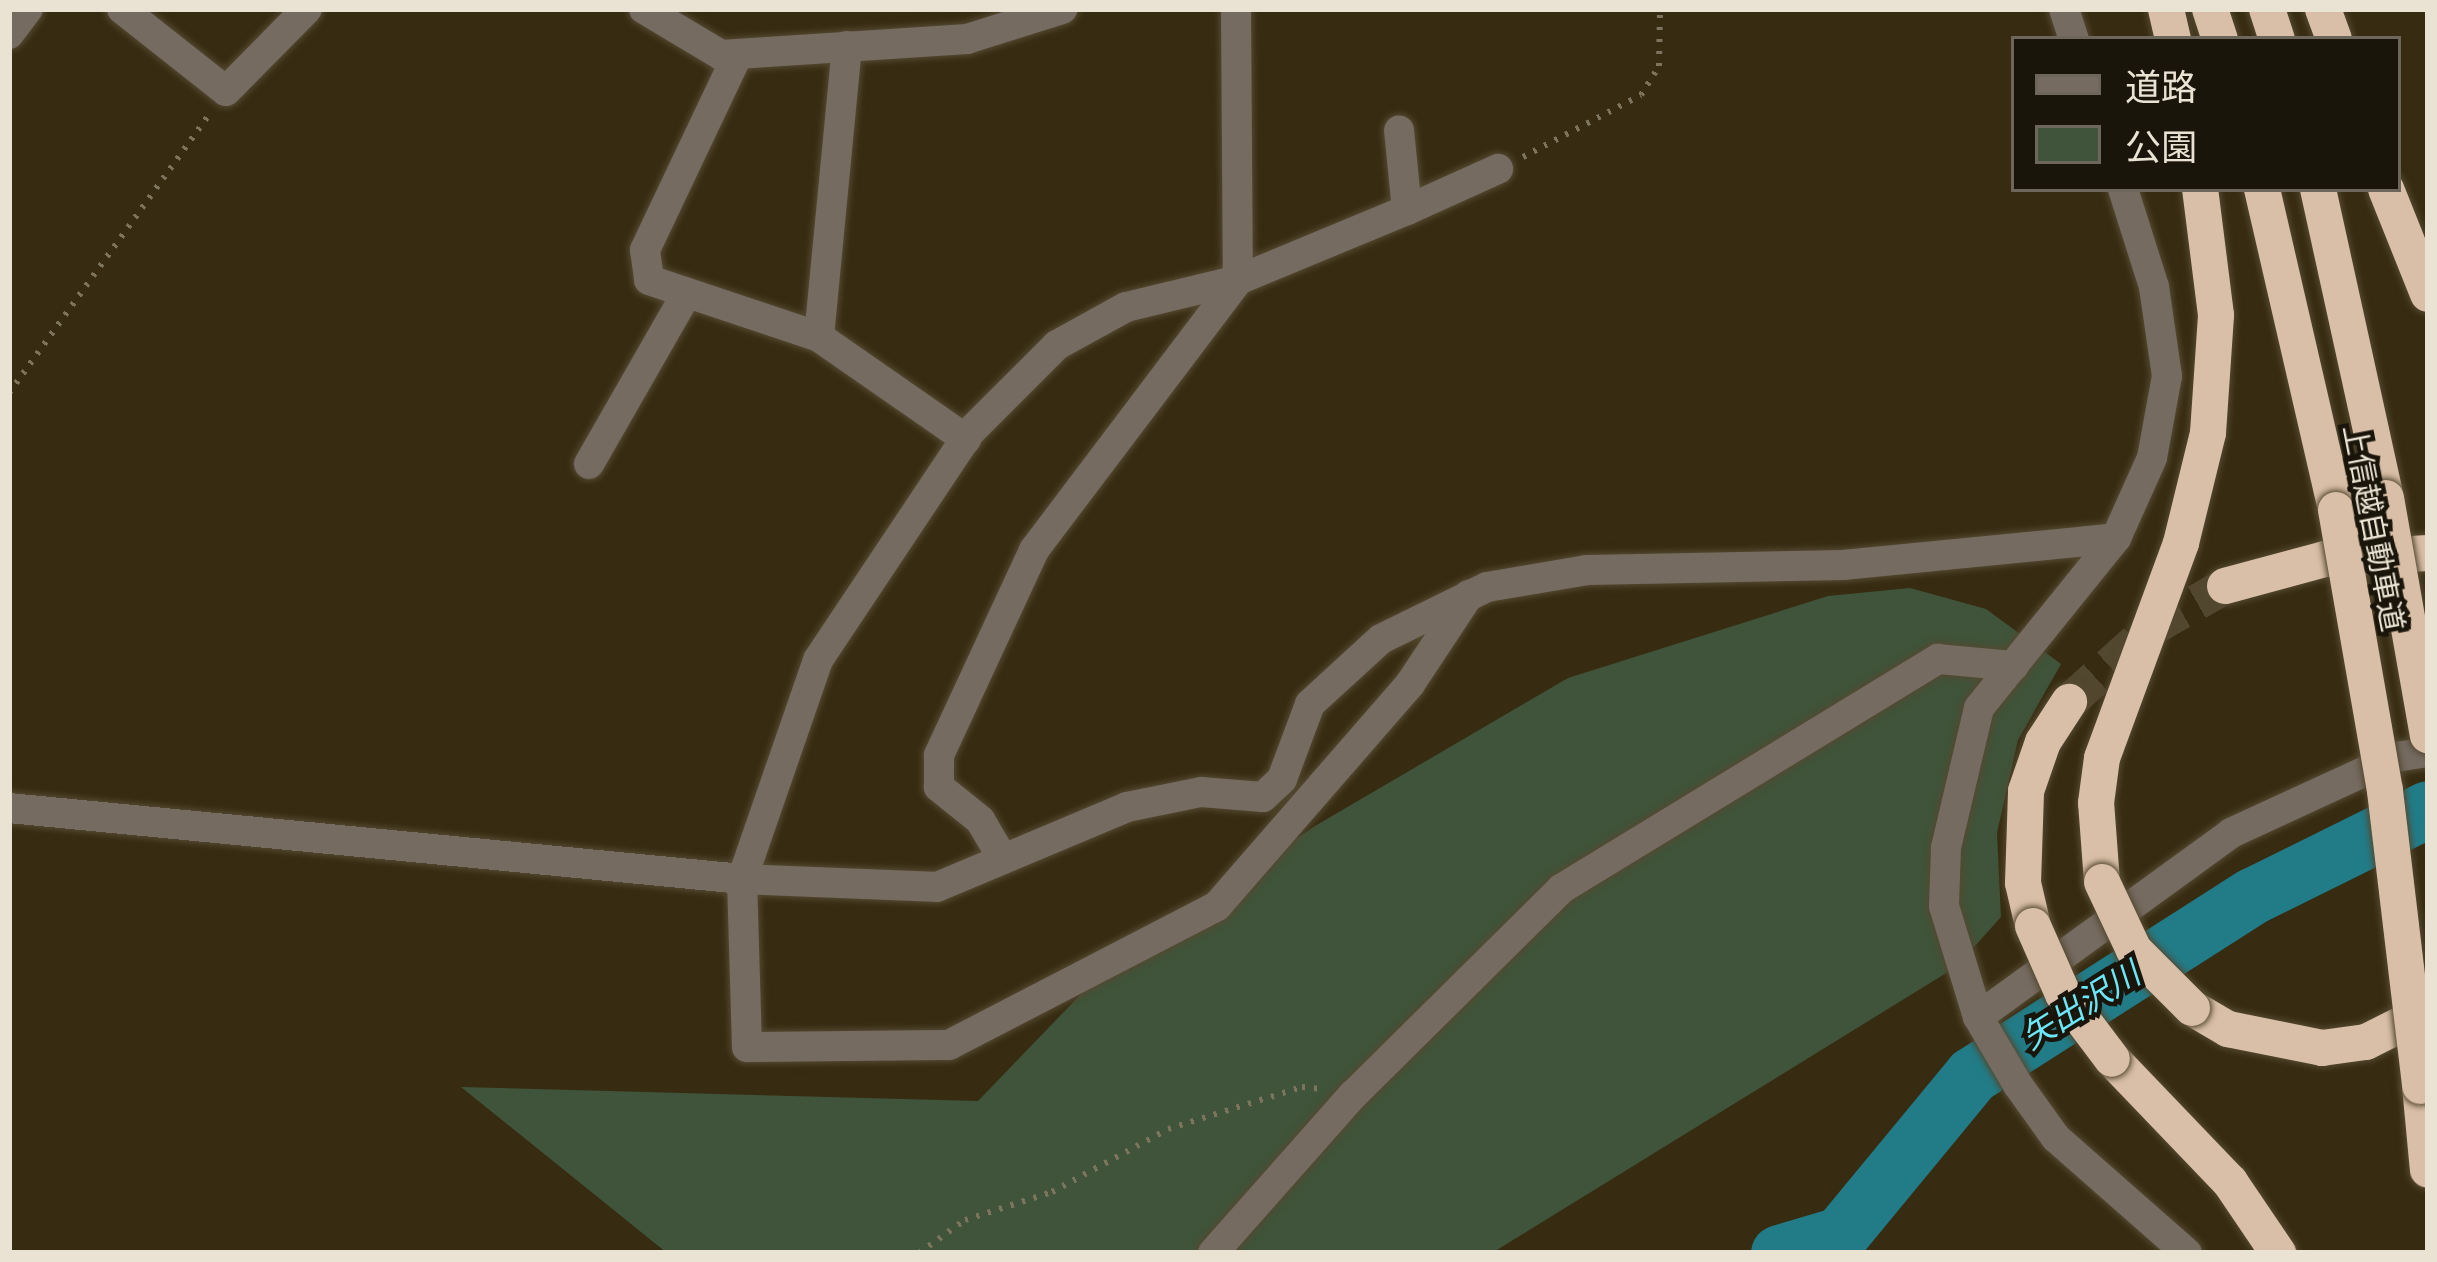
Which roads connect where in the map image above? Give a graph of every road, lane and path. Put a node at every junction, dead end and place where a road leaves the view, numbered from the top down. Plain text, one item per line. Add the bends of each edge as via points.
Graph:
1 (28, 9) edge
2 (122, 9) edge
3 (307, 9) edge
4 (644, 9) edge
5 (1062, 9) edge
6 (1236, 9) edge
7 (1660, 9) edge
8 (9, 34) edge
9 (847, 46) junction
10 (738, 54) junction
11 (226, 91) junction
12 (1399, 130) dead end
13 (1498, 169) joint
14 (2124, 192) edge
15 (2200, 192) edge
16 (2263, 192) edge
17 (2319, 192) edge
18 (2387, 192) edge
19 (1407, 210) junction
20 (1238, 280) junction
21 (687, 293) junction
22 (2428, 294) edge
23 (819, 338) junction
24 (9, 393) edge
25 (966, 439) junction
26 (589, 464) dead end
27 (2116, 538) junction
28 (2428, 553) edge
29 (2224, 586) tunnel mouth
30 (1469, 596) junction
31 (2014, 666) junction
32 (2069, 702) tunnel mouth
33 (2428, 735) edge
34 (2428, 752) edge
35 (9, 808) edge
36 (1003, 860) junction
37 (742, 879) junction
38 (2428, 1011) edge
39 (1983, 1029) junction
40 (1353, 1095) junction
41 (2428, 1171) edge
42 (919, 1253) edge
43 (1214, 1253) edge
44 (2187, 1253) edge
45 (2278, 1253) edge

1 - 8 street
2 - 11 street
3 - 11 street
4 - 10 street via 721,55
5 - 9 street via 967,39
6 - 20 street
7 - 13 path via 1659,66 1642,95
9 - 10 street
9 - 23 street
10 - 21 street via 645,250 649,280
11 - 24 path
12 - 19 street
13 - 19 street
14 - 27 street via 2154,286 2167,376 2152,458
15 - 38 highway, bridge via 2216,315 2208,433 2181,543 2102,758 2102,882 2134,950 2192,1008 2228,1029 2322,1048 2366,1042
16 - 41 highway, 上信越自動車道, bridge via 2336,510 2385,791
17 - 33 highway, 上信越自動車道, bridge
18 - 22 highway
19 - 20 street
20 - 25 street via 1126,307 1057,345
20 - 36 street via 1034,550 939,755 939,787 980,820
21 - 23 street
21 - 26 street
23 - 25 street
25 - 37 street via 818,660
27 - 30 street via 1843,565 1587,570
27 - 31 street
28 - 29 highway via 2325,559
30 - 36 street via 1382,639 1310,704 1282,779 1263,797 1202,792 1127,807
30 - 37 street via 1410,684 1217,906 949,1045 747,1047
31 - 39 street via 1979,708 1946,848 1944,905
31 - 40 street via 1938,659 1561,889
32 - 45 highway, bridge via 2042,742 2026,791 2023,884 2032,926 2062,994 2112,1059 2230,1182
34 - 39 street via 2396,757 2231,833
35 - 37 street
36 - 37 street via 937,887
39 - 44 street via 2056,1138
40 - 42 path via 1302,1087 1168,1130 1052,1192 964,1220
40 - 43 street

